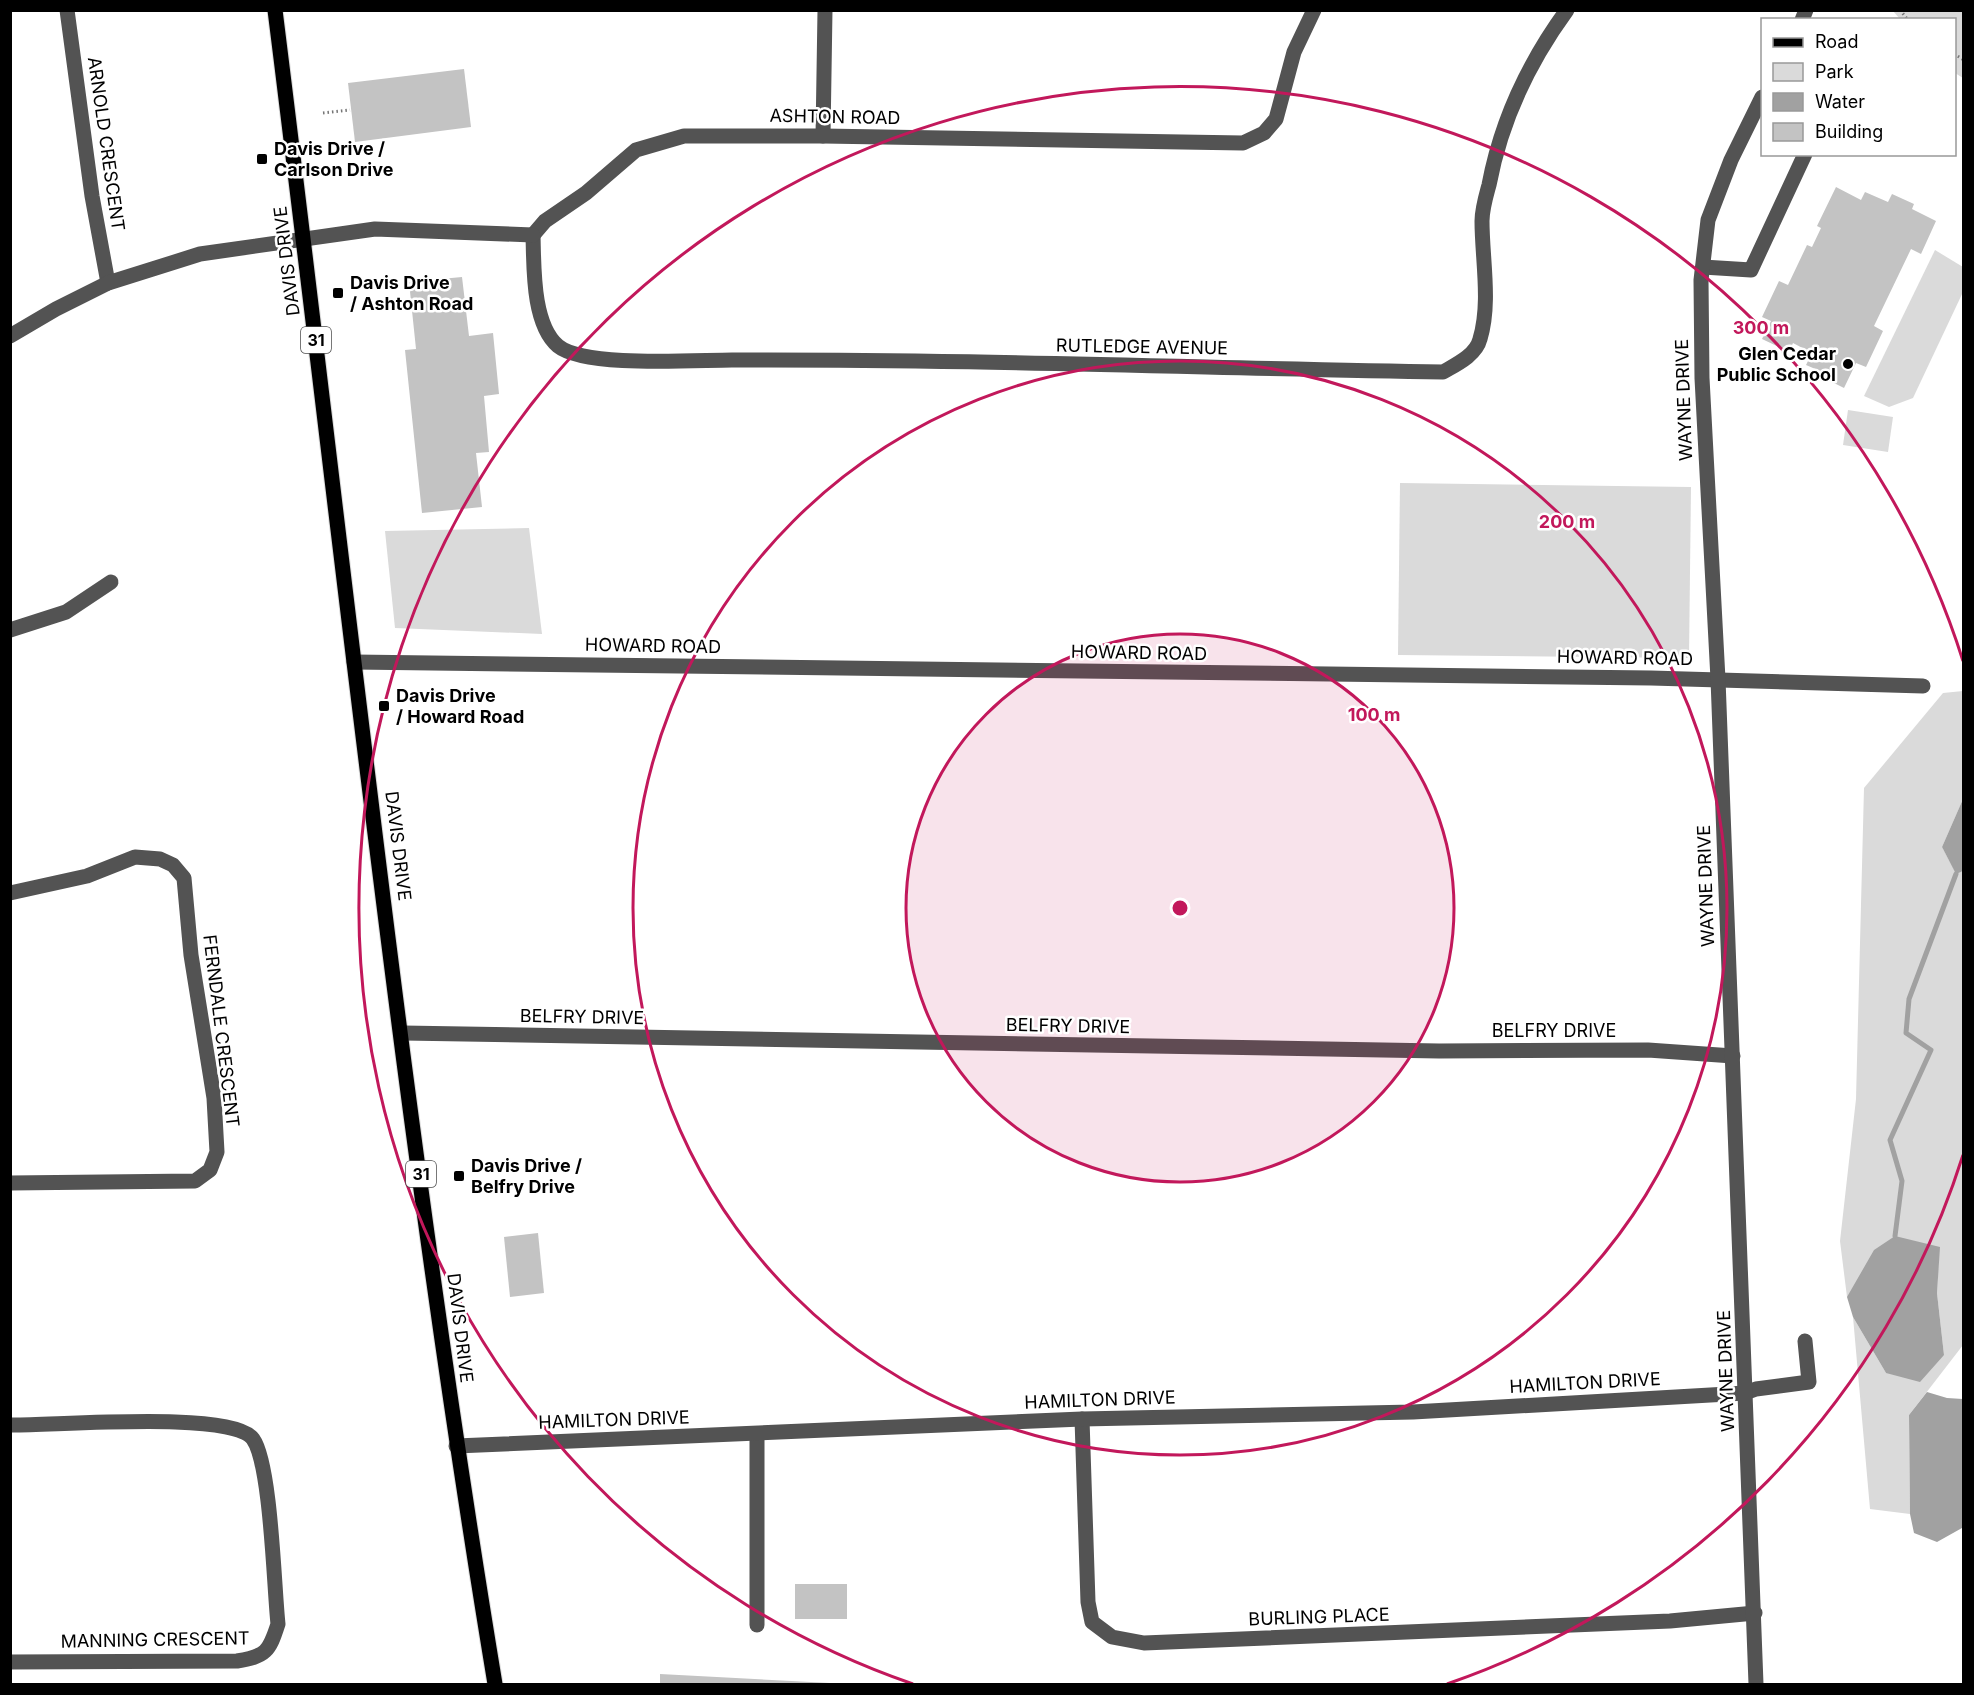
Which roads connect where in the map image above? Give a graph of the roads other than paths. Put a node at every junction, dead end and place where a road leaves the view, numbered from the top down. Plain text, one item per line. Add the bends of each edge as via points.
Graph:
1 (67, 10) edge
2 (275, 10) edge
3 (825, 10) edge
4 (1314, 10) edge
5 (1567, 10) edge
6 (1761, 99) edge
7 (823, 136) junction
8 (1804, 156) edge
9 (533, 235) junction
10 (304, 238) junction
11 (1703, 267) junction
12 (108, 283) junction
13 (10, 336) edge
14 (111, 582) dead end
15 (10, 630) edge
16 (354, 662) junction
17 (1718, 679) junction
18 (1923, 686) dead end
19 (10, 893) edge
20 (402, 1033) junction
21 (1733, 1056) junction
22 (10, 1183) edge
23 (1805, 1341) dead end
24 (1745, 1393) junction
25 (1082, 1419) junction
26 (10, 1425) edge
27 (757, 1434) junction
28 (456, 1446) junction
29 (1755, 1613) junction
30 (757, 1625) dead end
31 (10, 1662) edge
32 (495, 1684) edge
33 (1756, 1684) edge

1 - 12 street, ARNOLD CRESCENT via 87,166
2 - 10 main road, DAVIS DRIVE / 31
3 - 7 street
4 - 7 street, ASHTON ROAD via 1294,52 1276,119 1264,133 1243,143
5 - 9 street, RUTLEDGE AVENUE via 1545,40 1513,104 1493,161 1482,218 1485,318 1480,343 1465,359 1443,372 582,356 559,346 545,330 536,292
6 - 11 street, WAYNE DRIVE via 1731,160 1708,220
7 - 9 street, ASHTON ROAD via 684,136 636,150 586,193 544,221
8 - 11 street via 1751,270
9 - 10 street via 375,230
10 - 12 street via 200,254
10 - 16 main road, DAVIS DRIVE / 31
11 - 17 street, WAYNE DRIVE via 1702,378
12 - 13 street
14 - 15 street via 66,612
16 - 17 street, HOWARD ROAD
16 - 20 main road, DAVIS DRIVE / 31
17 - 18 street, HOWARD ROAD
17 - 21 street, WAYNE DRIVE
19 - 22 street, FERNDALE CRESCENT via 87,876 135,857 160,859 173,865 184,878 191,955 214,1098 217,1152 210,1170 195,1181
20 - 21 street, BELFRY DRIVE via 1415,1051 1648,1050
20 - 28 main road, DAVIS DRIVE / 31
21 - 24 street, WAYNE DRIVE
23 - 24 street, HAMILTON DRIVE via 1809,1382
24 - 25 street, HAMILTON DRIVE via 1413,1412
24 - 29 street, WAYNE DRIVE
25 - 27 street, HAMILTON DRIVE
25 - 29 street, BURLING PLACE via 1088,1602 1092,1622 1112,1637 1144,1643 1670,1621
26 - 31 street, MANNING CRESCENT via 208,1424 233,1426 253,1438 264,1468 278,1624 271,1645 260,1657 237,1661
27 - 28 street, HAMILTON DRIVE
27 - 30 street
28 - 32 main road, DAVIS DRIVE / 31
29 - 33 street, WAYNE DRIVE

